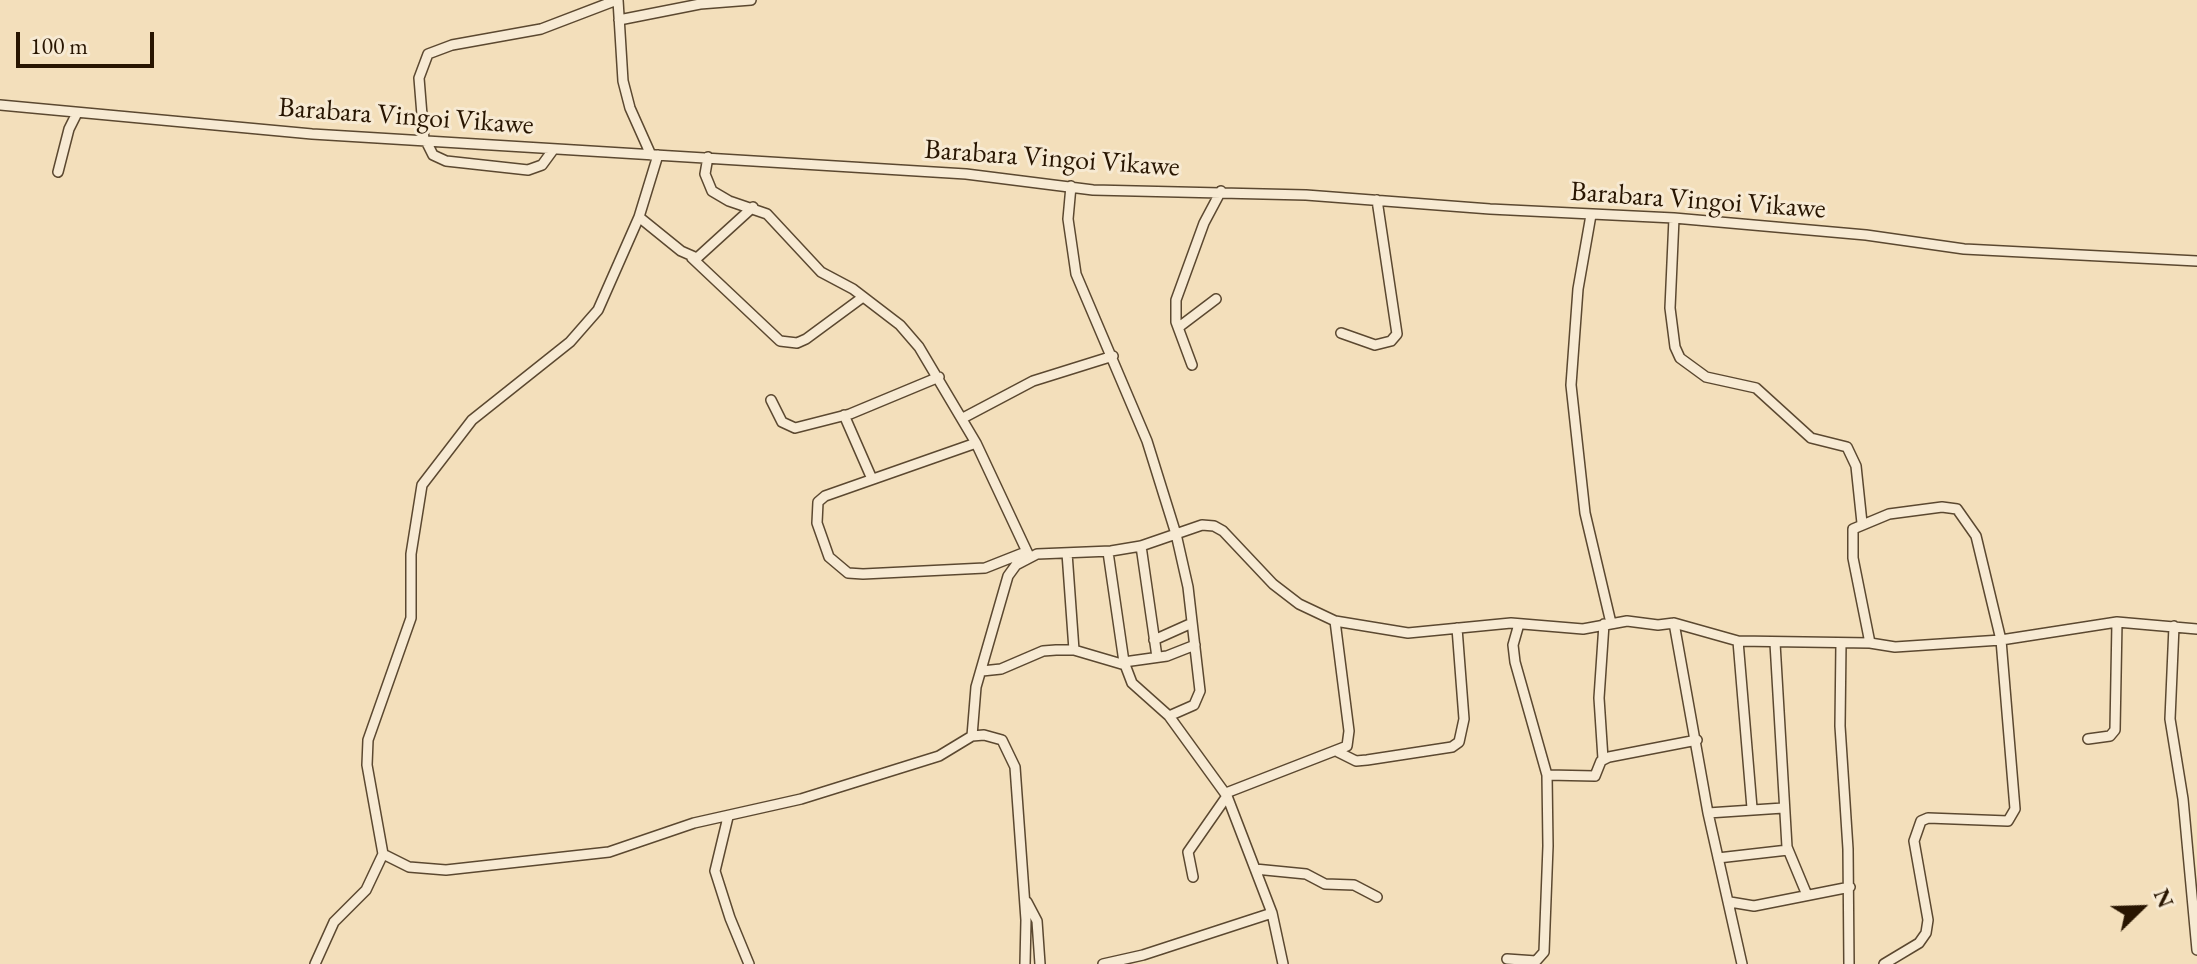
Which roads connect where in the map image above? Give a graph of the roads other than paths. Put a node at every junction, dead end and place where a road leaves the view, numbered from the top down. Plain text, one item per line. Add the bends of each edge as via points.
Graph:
1 (618, 0) edge
2 (751, 0) edge
3 (619, 20) junction
4 (0, 105) edge
5 (77, 113) junction
6 (425, 140) junction
7 (553, 150) junction
8 (654, 155) junction
9 (708, 157) junction
10 (58, 172) dead end
11 (1071, 186) junction
12 (1221, 191) junction
13 (1377, 200) junction
14 (753, 207) junction
15 (1591, 215) junction
16 (639, 217) junction
17 (1674, 218) junction
18 (692, 258) junction
19 (2197, 261) edge
20 (863, 297) junction
21 (1216, 299) dead end
22 (1179, 327) junction
23 (1341, 333) dead end
24 (1113, 356) junction
25 (1192, 365) dead end
26 (939, 377) junction
27 (771, 400) dead end
28 (844, 415) junction
29 (963, 418) junction
30 (976, 443) junction
31 (872, 479) junction
32 (1862, 523) junction
33 (1176, 534) junction
34 (1141, 546) junction
35 (1108, 552) junction
36 (1067, 553) junction
37 (1028, 554) junction
38 (1335, 621) junction
39 (2117, 622) junction
40 (1192, 623) junction
41 (1674, 623) junction
42 (1519, 624) junction
43 (1608, 624) junction
44 (2174, 626) junction
45 (1457, 628) junction
46 (2197, 629) edge
47 (1154, 640) junction
48 (2001, 640) junction
49 (1738, 641) junction
50 (1775, 643) junction
51 (1841, 643) junction
52 (1870, 643) junction
53 (1195, 645) junction
54 (1074, 650) junction
55 (1157, 657) junction
56 (1125, 663) junction
57 (982, 671) junction
58 (1169, 716) junction
59 (972, 736) junction
60 (2088, 739) dead end
61 (1697, 740) junction
62 (1338, 752) junction
63 (1603, 759) junction
64 (1547, 775) junction
65 (1226, 795) junction
66 (1752, 808) junction
67 (1783, 808) junction
68 (1708, 813) junction
69 (728, 817) junction
70 (1788, 850) junction
71 (383, 854) junction
72 (1718, 858) junction
73 (1255, 869) junction
74 (1193, 877) dead end
75 (1850, 887) junction
76 (1807, 895) junction
77 (1377, 897) dead end
78 (1025, 899) junction
79 (1730, 902) junction
80 (1272, 913) junction
81 (2197, 950) edge
82 (1507, 959) dead end
83 (315, 964) edge
84 (749, 964) edge
85 (1025, 964) edge
86 (1040, 964) edge
87 (1103, 964) edge
88 (1283, 964) edge
89 (1742, 964) edge
90 (1849, 964) edge
91 (1884, 964) edge

1 - 3 street
1 - 6 street via 554,26 428,54 419,78
2 - 3 street
3 - 8 street via 623,81
4 - 5 street, Barabara Vingoi Vikawe
5 - 6 street, Barabara Vingoi Vikawe
5 - 10 street
6 - 7 street, Barabara Vingoi Vikawe
6 - 7 street via 433,155 446,161 528,170 542,165
7 - 8 street, Barabara Vingoi Vikawe
8 - 9 street, Barabara Vingoi Vikawe
8 - 16 street
9 - 11 street, Barabara Vingoi Vikawe
9 - 14 street via 705,174 712,191
11 - 12 street, Barabara Vingoi Vikawe
11 - 24 street via 1068,219 1076,274
12 - 13 street, Barabara Vingoi Vikawe
12 - 22 street via 1184,270 1174,311
13 - 15 street, Barabara Vingoi Vikawe
13 - 23 street via 1397,334 1375,345
14 - 18 street via 703,256
14 - 20 street via 821,272
15 - 17 street, Barabara Vingoi Vikawe
15 - 43 street via 1578,289 1571,385 1585,513
16 - 18 street
16 - 71 street via 612,283 585,327 472,420 422,485 411,554 411,618 368,740 367,765
17 - 19 street, Barabara Vingoi Vikawe via 1964,249
17 - 32 street via 1670,308 1680,358 1706,377 1756,388 1811,438 1847,447 1856,466
18 - 20 street via 780,341 806,339
20 - 26 street via 909,334
21 - 22 street
22 - 25 street
24 - 29 street via 1033,381
24 - 33 street
26 - 28 street
26 - 29 street
27 - 28 street via 790,428
28 - 31 street
29 - 30 street
30 - 31 street
30 - 37 street
31 - 37 street via 818,502 817,523 829,557 848,573 971,569
32 - 48 street via 1889,514 1957,509 1976,536
32 - 52 street via 1853,529 1852,542
33 - 34 street
33 - 38 street via 1214,526 1273,584
33 - 40 street
34 - 35 street
34 - 47 street
35 - 36 street
35 - 56 street
36 - 37 street
36 - 54 street
37 - 57 street via 1008,576
38 - 45 street via 1408,633
38 - 62 street via 1349,731 1347,746
39 - 44 street
39 - 48 street
39 - 60 street via 2115,730 2110,736
40 - 47 street
40 - 53 street
41 - 43 street
41 - 49 street
41 - 61 street
42 - 43 street via 1565,630
42 - 45 street
42 - 64 street via 1515,662
43 - 63 street via 1599,698
44 - 46 street
44 - 81 street via 2170,719
45 - 62 street via 1464,719 1459,742 1356,761
47 - 55 street
48 - 52 street via 1926,647
48 - 91 street via 2014,815 2008,821 1921,821 1914,841 1926,933
49 - 50 street
49 - 66 street
50 - 51 street
50 - 67 street
51 - 52 street
51 - 75 street via 1840,726
53 - 55 street
53 - 58 street via 1200,691 1194,705
54 - 56 street
54 - 57 street via 1043,651 1001,669
55 - 56 street
56 - 58 street via 1136,689
57 - 59 street
58 - 65 street
59 - 69 street via 939,756
59 - 78 street via 1002,740 1015,767
61 - 63 street
61 - 68 street
62 - 65 street
63 - 64 street via 1595,776
64 - 82 street via 1544,952 1536,961
65 - 73 street
65 - 74 street via 1188,852
66 - 67 street
66 - 68 street
67 - 70 street
68 - 72 street
69 - 71 street via 609,852 493,866 409,867
69 - 84 street via 715,871
70 - 72 street
70 - 76 street
71 - 83 street via 366,890 334,922
72 - 79 street
73 - 77 street via 1300,872 1329,884 1354,885
73 - 80 street
75 - 76 street
75 - 90 street
76 - 79 street via 1754,906
78 - 85 street
78 - 86 street via 1037,921
79 - 89 street
80 - 87 street
80 - 88 street

